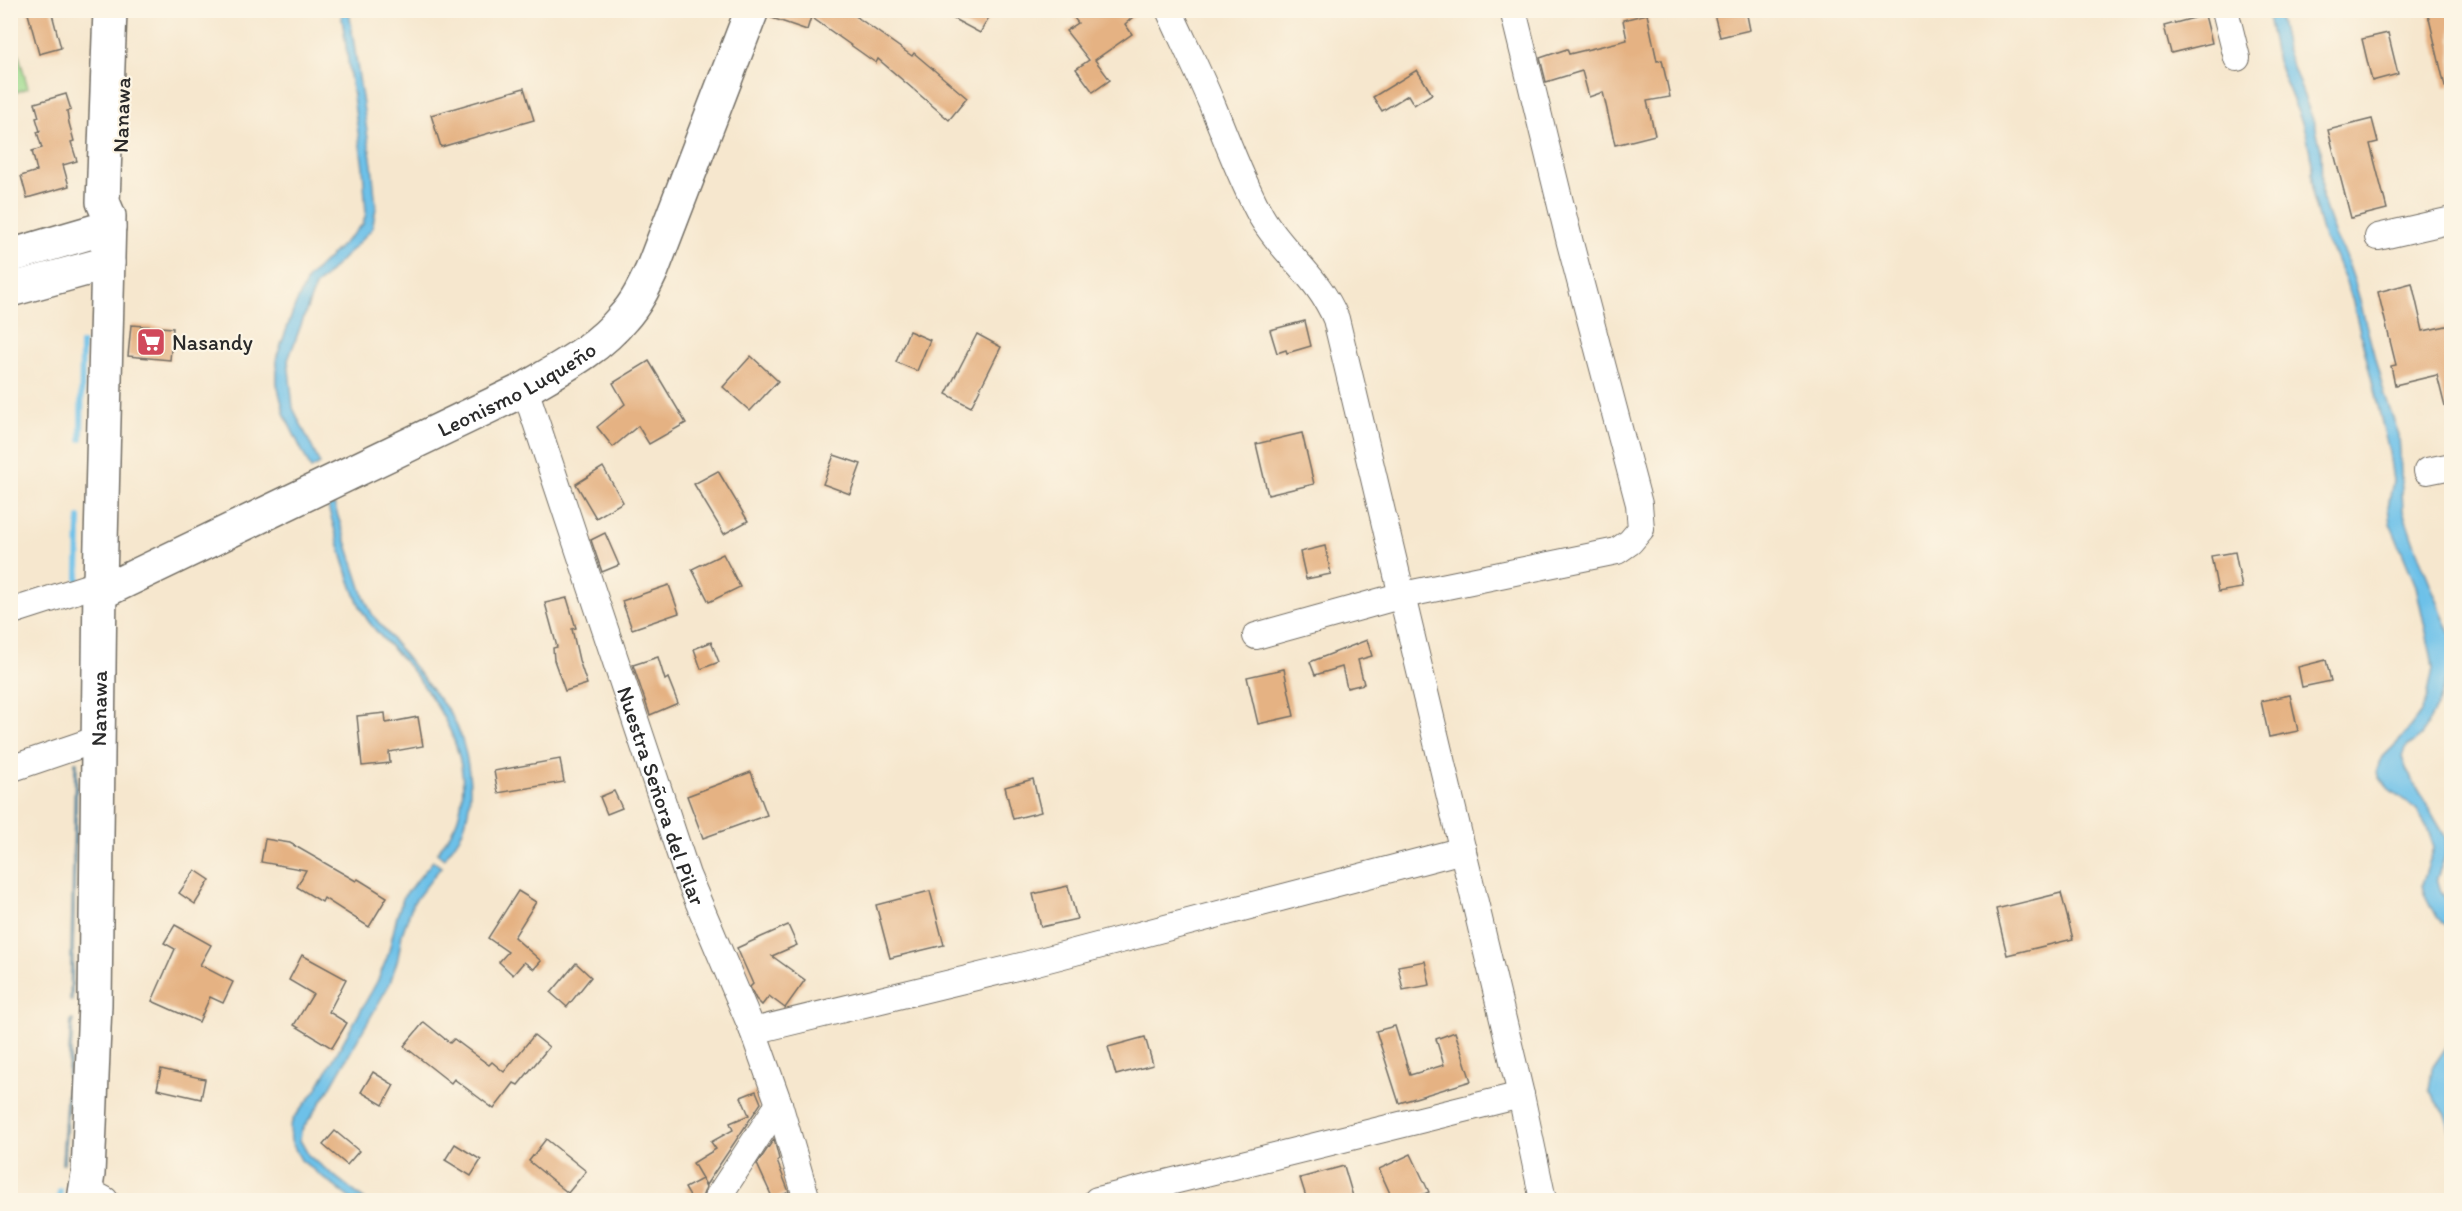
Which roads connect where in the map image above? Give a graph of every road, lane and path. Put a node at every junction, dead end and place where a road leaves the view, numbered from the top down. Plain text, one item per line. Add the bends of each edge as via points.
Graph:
1 (110, 10) edge
2 (125, 10) edge
3 (752, 10) edge
4 (1169, 10) edge
5 (1513, 10) edge
6 (2225, 10) edge
7 (2237, 58) dead end
8 (2451, 220) edge
9 (109, 222) junction
10 (2378, 237) dead end
11 (10, 256) edge
12 (108, 263) junction
13 (10, 290) edge
14 (525, 388) junction
15 (2451, 466) edge
16 (2427, 471) dead end
17 (100, 588) junction
18 (1403, 595) junction
19 (10, 612) edge
20 (1256, 636) dead end
21 (98, 739) junction
22 (10, 769) edge
23 (1463, 850) junction
24 (753, 1031) junction
25 (1521, 1095) junction
26 (779, 1104) junction
27 (91, 1197) edge
28 (716, 1200) edge
29 (807, 1200) edge
30 (1097, 1200) edge
31 (1543, 1200) edge

1 - 9 main road, Nanawa via 103,202
2 - 9 main road, Nanawa via 118,201
3 - 14 main road, Leonismo Luqueño via 638,298 624,318 587,352
4 - 18 street via 1263,219 1329,302 1342,339
5 - 18 street via 1639,504 1641,529 1617,551
6 - 7 street
8 - 10 street
9 - 11 main road
9 - 12 main road, Nanawa
12 - 13 main road
12 - 17 main road, Nanawa
14 - 17 main road, Leonismo Luqueño
14 - 24 street, Nuestra Señora del Pilar via 687,875
15 - 16 street
17 - 19 street
17 - 21 main road, Nanawa
18 - 20 street
18 - 23 street
21 - 22 street
21 - 27 main road, Nanawa
23 - 24 street via 1025,965
23 - 25 street
24 - 26 street, Nuestra Señora del Pilar
25 - 30 street
25 - 31 street
26 - 28 street
26 - 29 street, Nuestra Señora del Pilar

